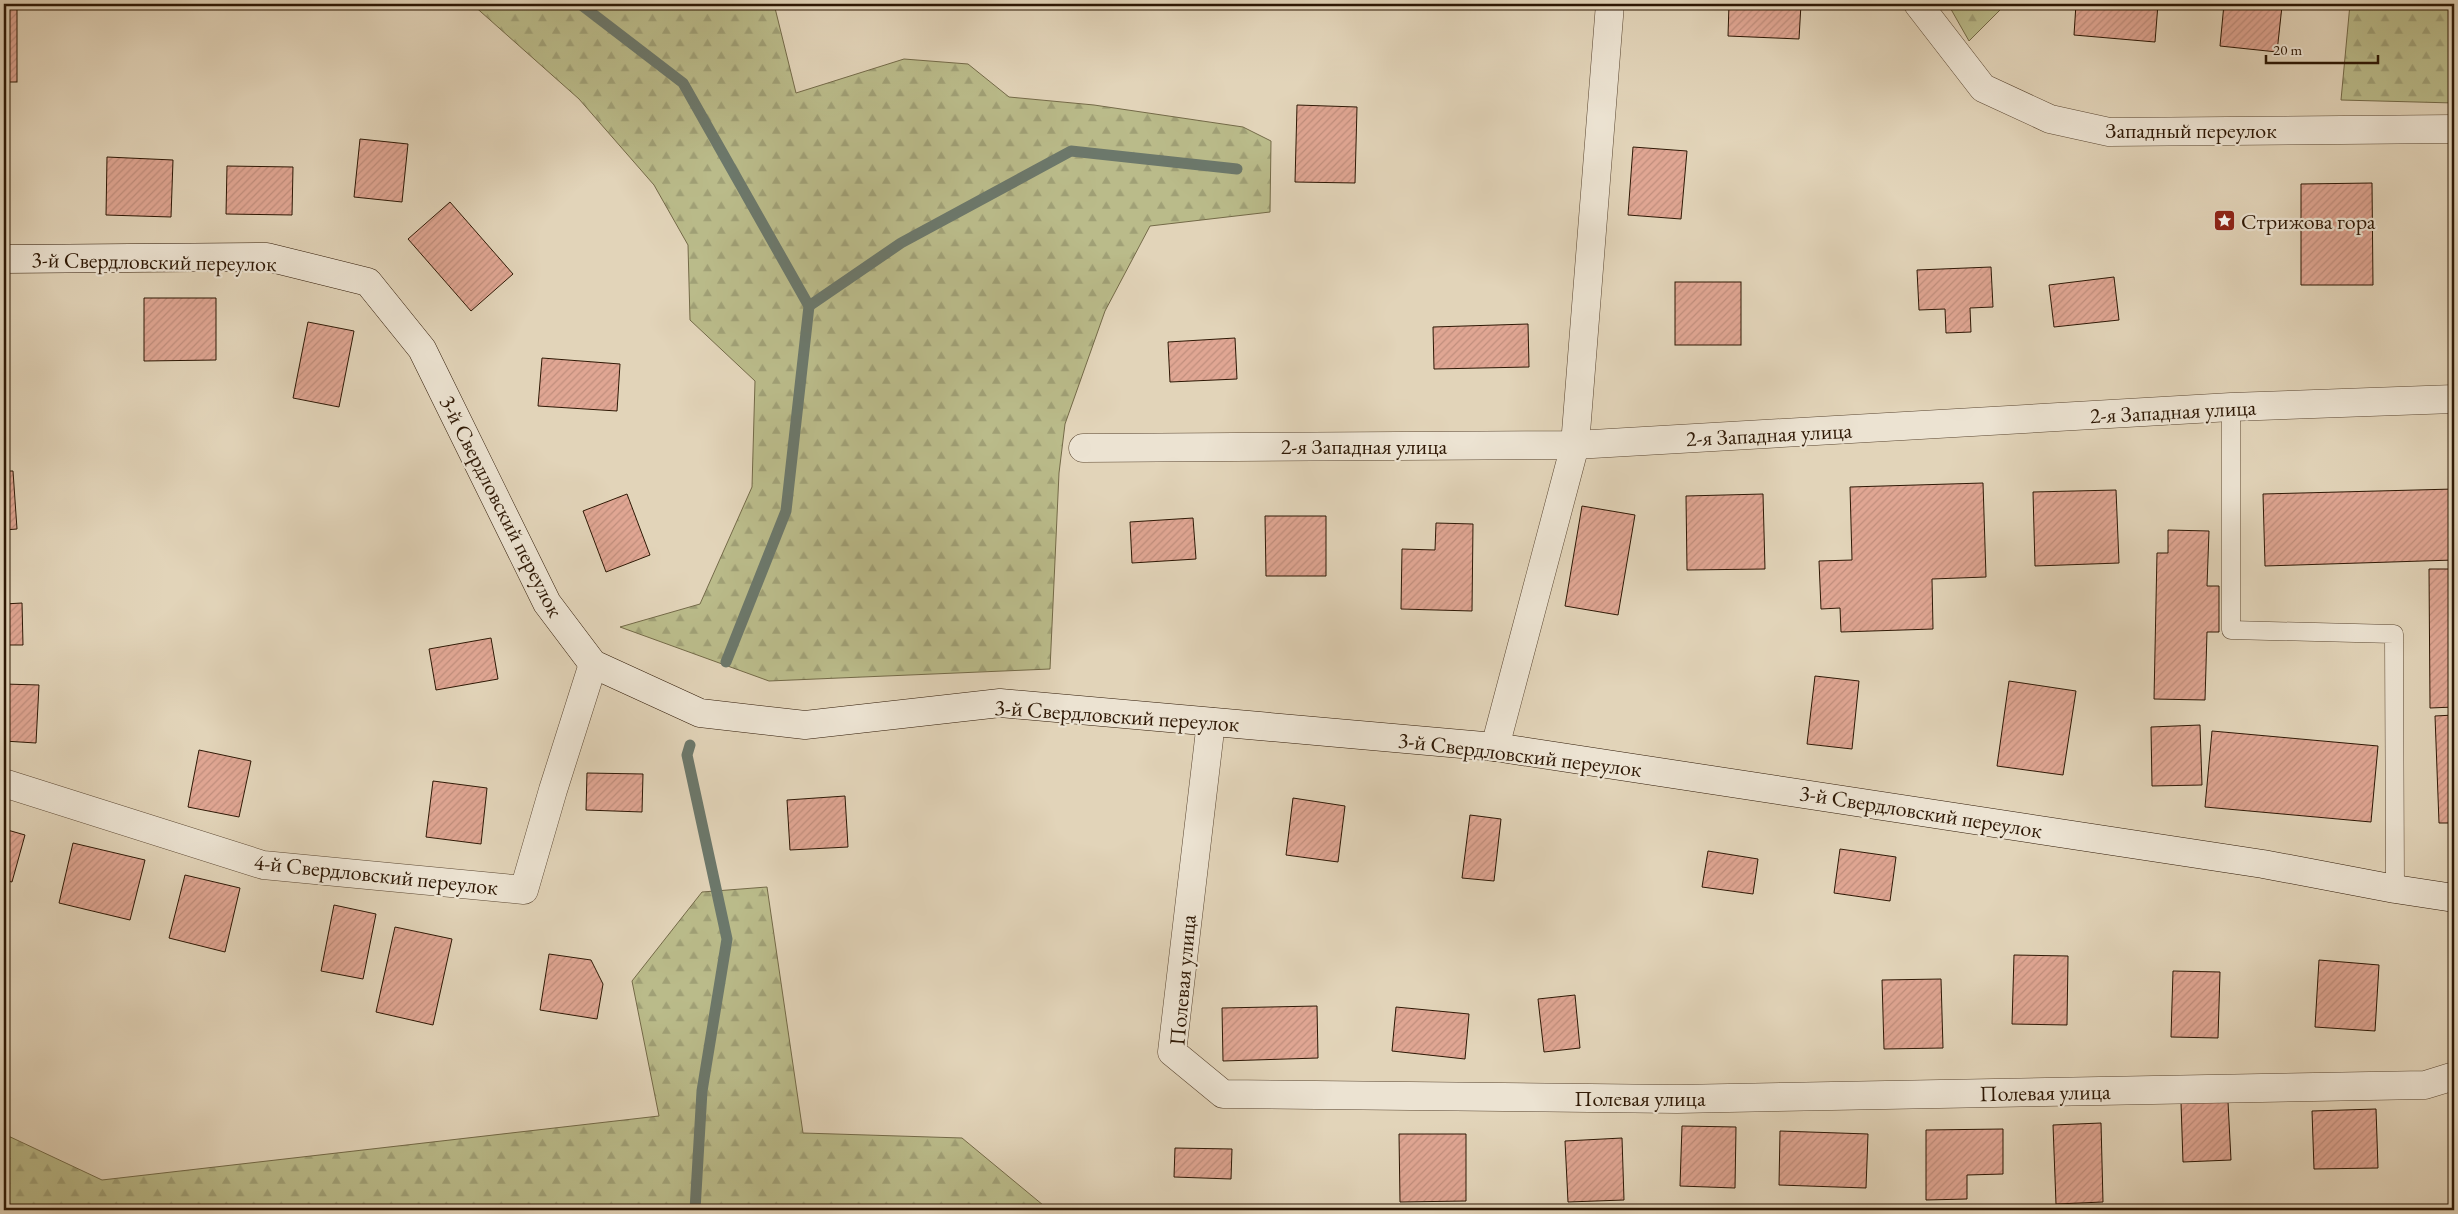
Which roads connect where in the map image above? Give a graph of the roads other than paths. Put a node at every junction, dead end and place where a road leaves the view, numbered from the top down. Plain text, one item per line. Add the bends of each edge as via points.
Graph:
1 (1610, 4) edge
2 (1918, 4) edge
3 (2454, 129) edge
4 (4, 259) edge
5 (2454, 399) edge
6 (2231, 407) junction
7 (1575, 445) junction
8 (1083, 448) dead end
9 (593, 664) junction
10 (1211, 722) junction
11 (1495, 747) junction
12 (4, 783) edge
13 (2395, 889) junction
14 (2454, 898) edge
15 (2454, 1076) edge

1 - 7 street
2 - 3 street, Западный переулок via 1983,88 2050,119 2109,132
4 - 9 street, 3-й Свердловский переулок via 267,258 368,282 422,349 547,604
5 - 6 street, 2-я Западная улица
6 - 7 street, 2-я Западная улица
6 - 13 lane via 2231,630 2394,634
7 - 8 street, 2-я Западная улица
7 - 11 street
9 - 10 street, 3-й Свердловский переулок via 700,712 805,725 1000,703
9 - 12 street, 4-й Свердловский переулок via 524,890 263,865
10 - 11 street, 3-й Свердловский переулок
10 - 15 street, Полевая улица via 1172,1052 1223,1094 1677,1099 2424,1085
11 - 13 street, 3-й Свердловский переулок via 2263,864
13 - 14 street, 3-й Свердловский переулок

